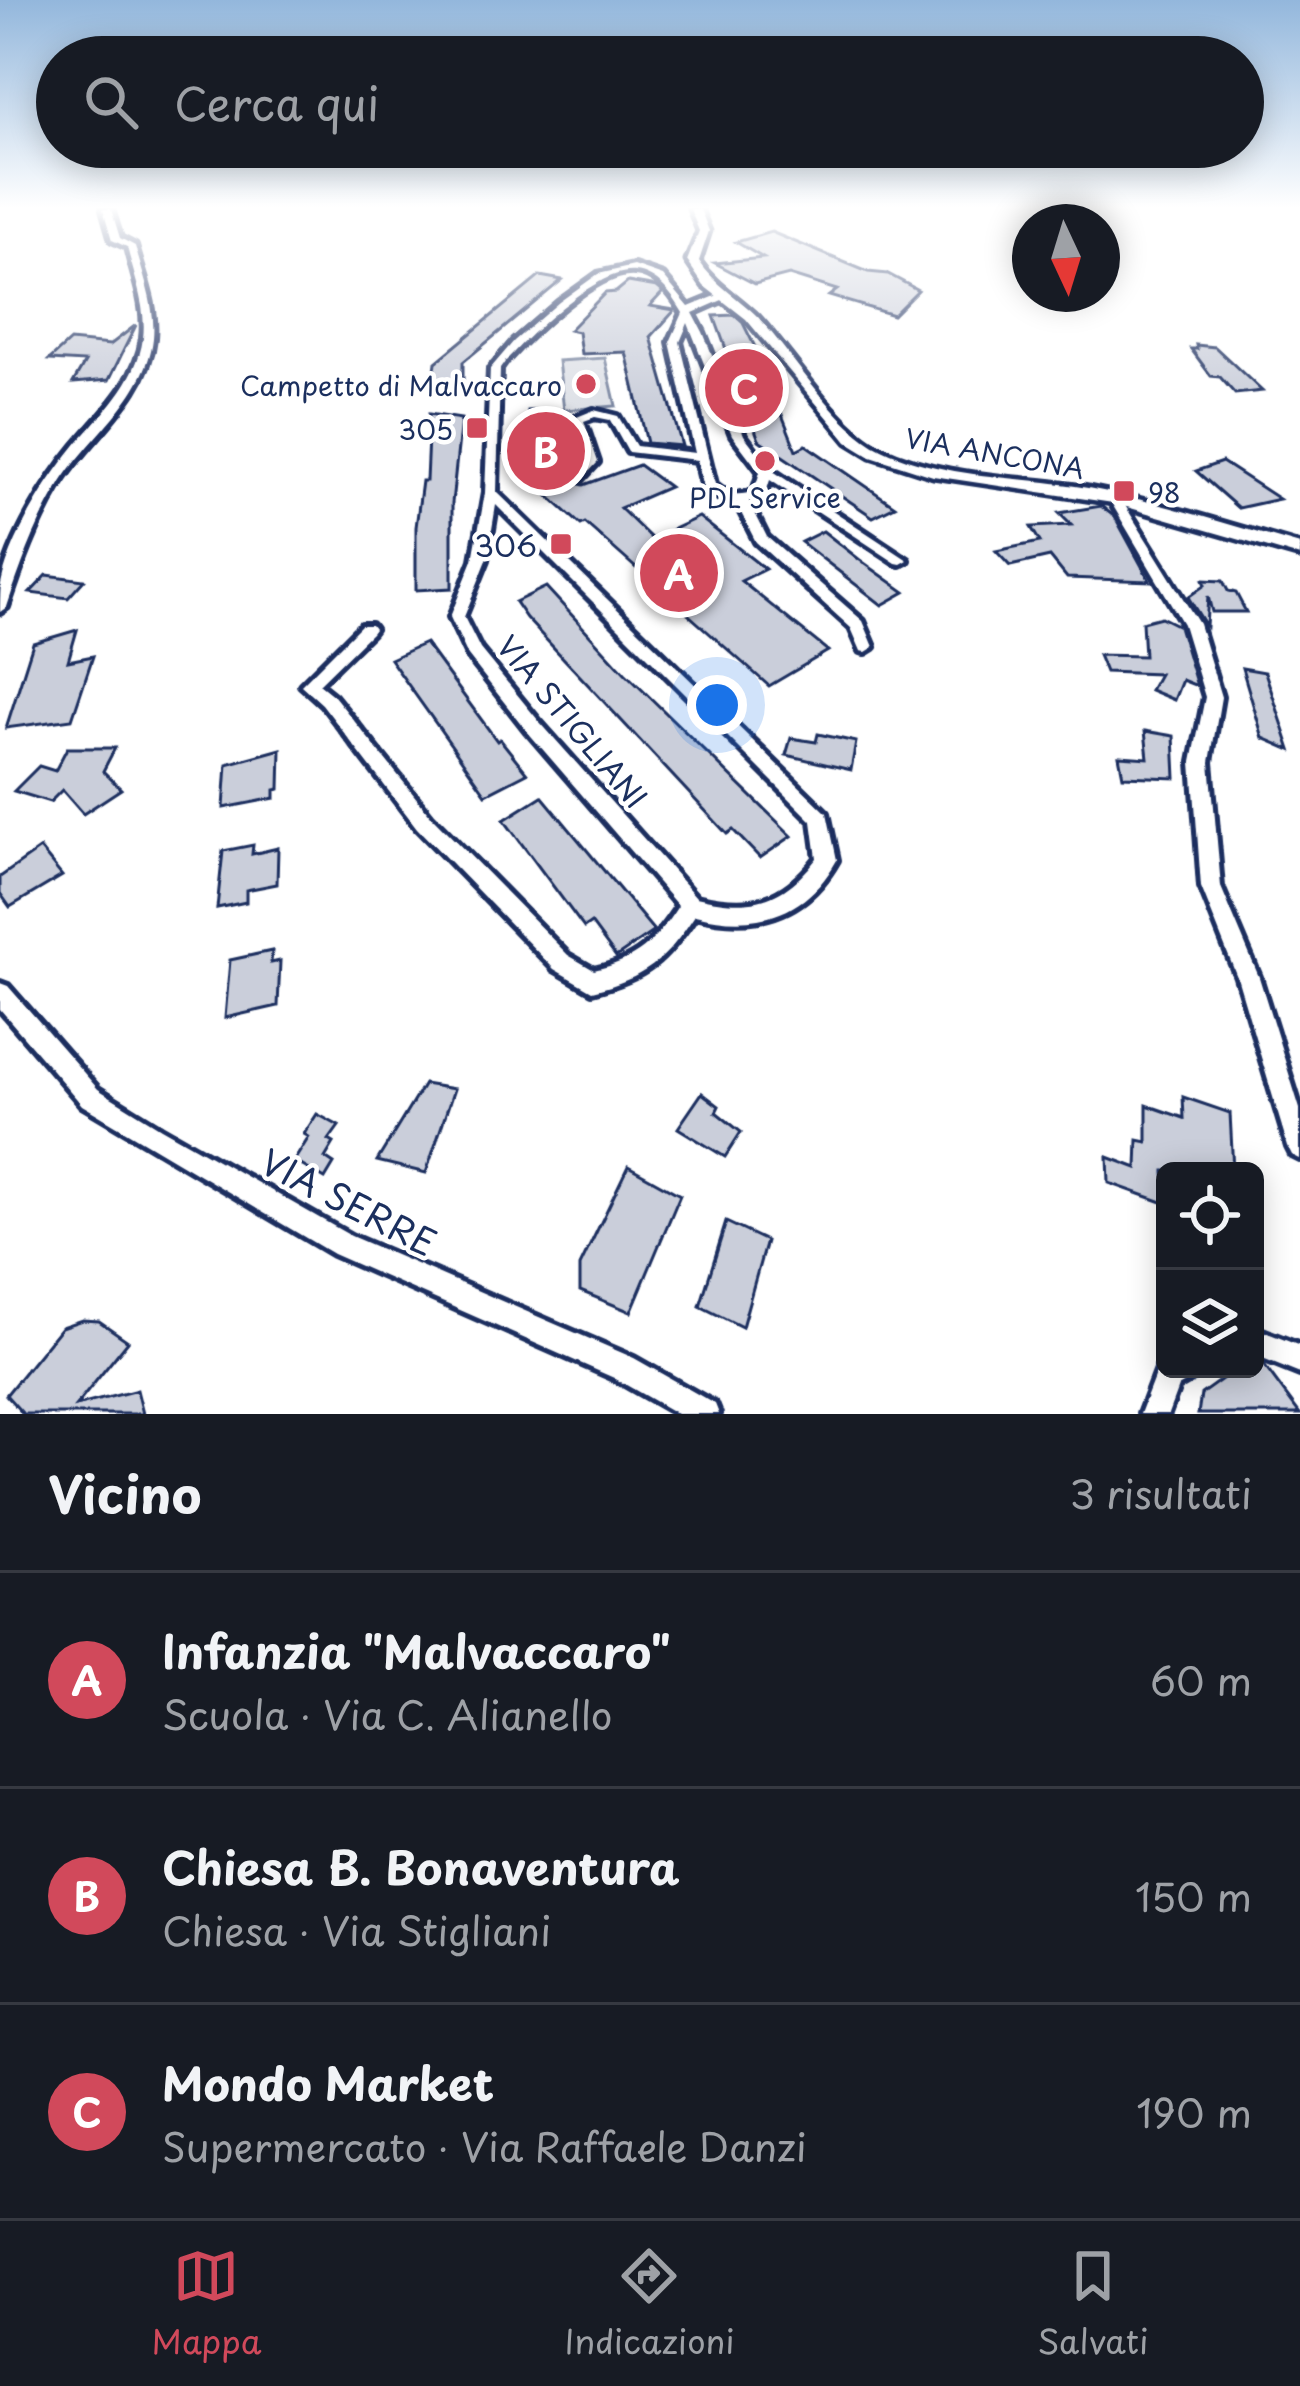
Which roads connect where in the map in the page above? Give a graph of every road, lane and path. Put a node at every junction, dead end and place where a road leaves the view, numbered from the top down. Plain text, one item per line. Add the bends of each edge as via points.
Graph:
1 (140, 275) edge
2 (608, 275) edge
3 (652, 275) edge
4 (701, 275) edge
5 (719, 298) junction
6 (684, 302) junction
7 (676, 338) junction
8 (701, 338) junction
9 (702, 458) junction
10 (766, 472) junction
11 (578, 476) dead end
12 (490, 493) junction
13 (1114, 499) junction
14 (742, 501) junction
15 (1300, 551) edge
16 (901, 560) dead end
17 (0, 607) edge
18 (366, 628) dead end
19 (866, 647) dead end
20 (690, 905) junction
21 (0, 993) edge
22 (1300, 1147) edge
23 (1264, 1346) edge
24 (1300, 1360) edge
25 (1168, 1378) edge
26 (705, 1414) edge
27 (1154, 1414) edge

1 - 17 street via 149,307 146,347 120,406 76,452 26,526
2 - 12 street, VIA STIGLIANI via 593,277 500,360
3 - 6 street, VIA STIGLIANI
4 - 5 street, VIA ANCONA
5 - 6 street
5 - 6 street
5 - 13 street, VIA ANCONA via 870,451
6 - 7 street
6 - 8 street
7 - 8 street
7 - 9 street
8 - 10 street via 740,440
9 - 11 street via 632,449 614,418 594,413 578,419 592,462
9 - 14 street via 709,486
10 - 14 street via 760,493
10 - 16 street
12 - 20 street, VIA STIGLIANI via 480,560 457,617 474,652
12 - 20 street via 821,818 827,860 811,884 773,908 728,916
13 - 15 street, VIA ANCONA
13 - 22 street via 1191,624 1213,697 1201,762 1211,887
14 - 19 street via 761,538 858,626
18 - 20 street via 309,685 424,822 562,962 592,981 635,972
21 - 26 street, VIA SERRE via 90,1097 153,1136 342,1245 624,1368
23 - 24 street
25 - 27 street

